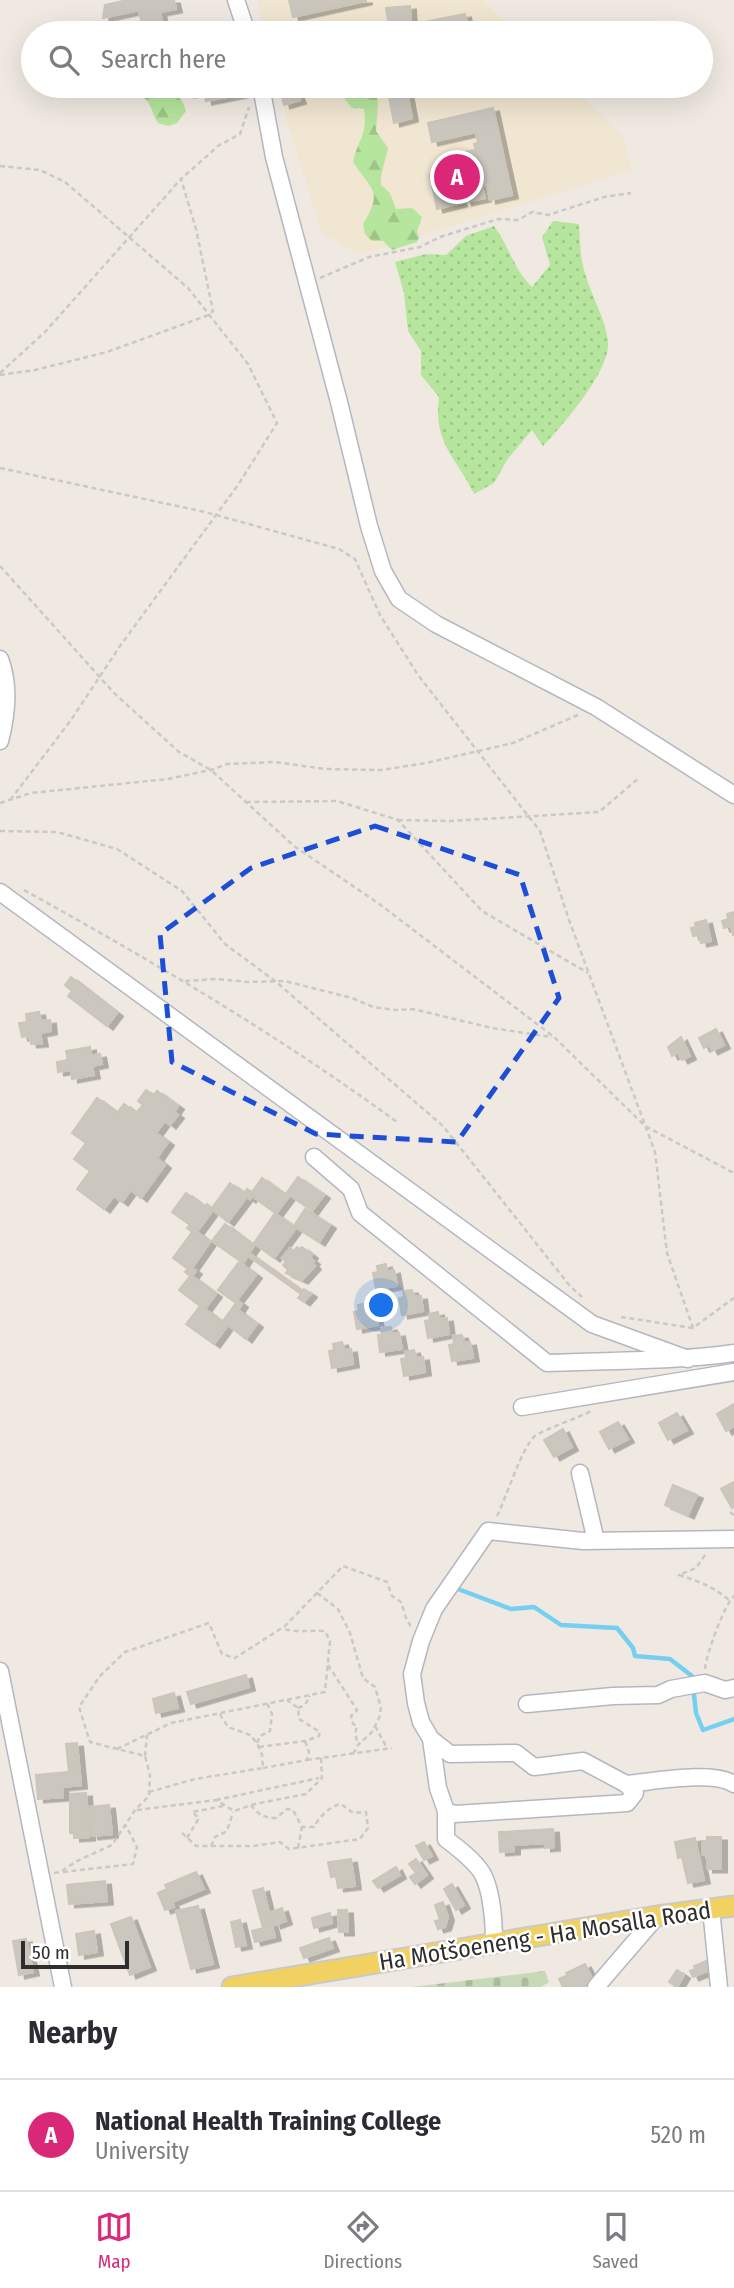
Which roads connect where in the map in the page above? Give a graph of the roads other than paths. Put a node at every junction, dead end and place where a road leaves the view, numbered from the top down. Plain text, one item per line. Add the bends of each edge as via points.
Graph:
1 (236, 0) edge
2 (243, 21) edge
3 (258, 98) edge
4 (0, 659) edge
5 (0, 741) edge
6 (734, 795) edge
7 (0, 892) edge
8 (314, 1157) dead end
9 (734, 1353) edge
10 (688, 1359) junction
11 (734, 1372) edge
12 (522, 1407) dead end
13 (580, 1473) dead end
14 (734, 1539) edge
15 (596, 1541) junction
16 (0, 1671) edge
17 (734, 1688) edge
18 (527, 1704) dead end
19 (431, 1740) junction
20 (626, 1784) junction
21 (734, 1784) edge
22 (446, 1811) junction
23 (734, 1906) edge
24 (711, 1909) junction
25 (657, 1916) junction
26 (494, 1944) junction
27 (63, 1987) edge
28 (232, 1987) edge
29 (596, 1987) edge
30 (719, 1987) edge

1 - 2 street
3 - 6 street via 369,526 383,571 399,599 436,624 596,707
4 - 5 street via 6,676 6,720
7 - 10 street via 592,1324
8 - 10 street via 351,1189 360,1213 547,1363
9 - 10 street
11 - 12 street
13 - 15 street
14 - 15 street
15 - 19 street via 488,1531 434,1609 421,1641 412,1674 421,1722
16 - 27 street via 47,1874
17 - 18 street via 725,1690 705,1683 658,1695
19 - 20 street via 450,1754 516,1753 534,1767 583,1762
19 - 22 street
20 - 21 street via 706,1778
20 - 22 street via 635,1793 626,1803
22 - 26 street via 446,1839 482,1874 494,1917
23 - 24 main road, Ha Motšoeneng - Ha Mosalla Road
24 - 25 main road, Ha Motšoeneng - Ha Mosalla Road
24 - 30 street
25 - 26 main road, Ha Motšoeneng - Ha Mosalla Road
25 - 29 street
26 - 28 main road, Ha Motšoeneng - Ha Mosalla Road

